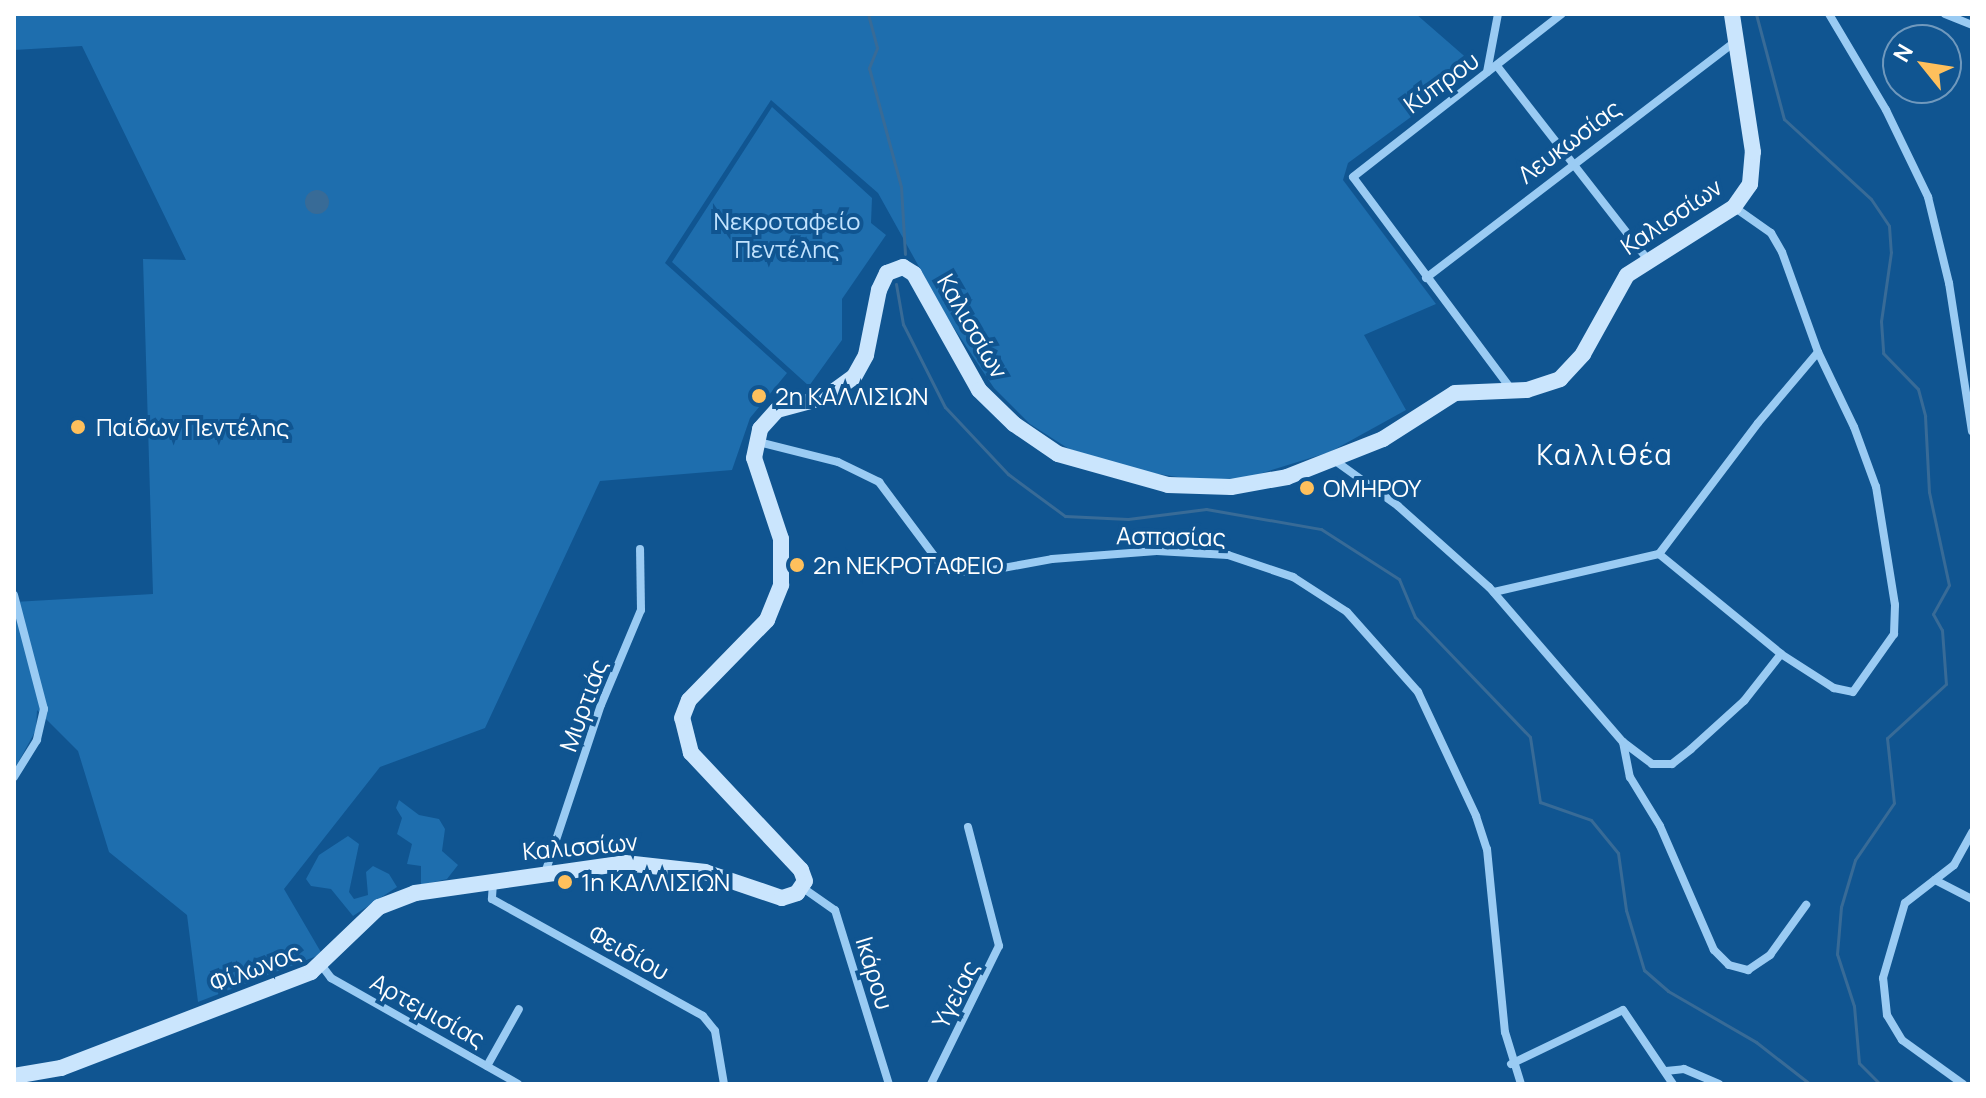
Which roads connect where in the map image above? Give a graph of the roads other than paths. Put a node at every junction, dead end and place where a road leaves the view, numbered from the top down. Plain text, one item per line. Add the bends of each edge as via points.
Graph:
1 (1498, 14) edge
2 (1562, 14) edge
3 (1732, 14) edge
4 (1829, 14) edge
5 (1945, 14) edge
6 (1972, 25) edge
7 (1738, 39) junction
8 (1497, 66) junction
9 (1487, 73) junction
10 (1573, 162) junction
11 (1734, 207) junction
12 (1648, 260) junction
13 (1426, 278) junction
14 (1818, 352) junction
15 (1512, 391) junction
16 (1972, 431) edge
17 (755, 441) junction
18 (1334, 460) junction
19 (640, 549) dead end
20 (1659, 554) junction
21 (1494, 592) junction
22 (14, 595) edge
23 (1781, 654) junction
24 (1623, 742) junction
25 (14, 777) edge
26 (968, 827) dead end
27 (1972, 832) edge
28 (545, 873) junction
29 (494, 878) junction
30 (1935, 880) junction
31 (803, 888) junction
32 (1972, 899) edge
33 (1806, 905) dead end
34 (322, 966) junction
35 (519, 1009) dead end
36 (1511, 1064) junction
37 (487, 1066) junction
38 (1666, 1071) junction
39 (14, 1076) edge
40 (518, 1084) edge
41 (724, 1084) edge
42 (889, 1084) edge
43 (931, 1084) edge
44 (1521, 1084) edge
45 (1673, 1084) edge
46 (1719, 1084) edge
47 (1963, 1084) edge

1 - 9 street
2 - 8 street, Κύπρου
3 - 7 main road, Καλισσίων
4 - 16 street via 1886,110 1928,197 1949,283
5 - 6 street
7 - 10 street, Λευκωσίας
7 - 11 main road, Καλισσίων via 1753,164 1750,184
8 - 9 street, Κύπρου
8 - 10 street
9 - 13 street, Κύπρου via 1356,170 1356,187
10 - 12 street
10 - 13 street, Λευκωσίας
11 - 12 main road, Καλισσίων
11 - 14 street via 1777,243
12 - 15 main road, Καλισσίων via 1619,283 1575,366 1545,387
13 - 15 street
14 - 20 street
14 - 23 street via 1876,487 1895,605 1894,634 1853,692 1834,688
15 - 18 main road, Καλισσίων via 1455,393 1383,439
17 - 18 main road, Καλισσίων via 769,415 826,397 854,377 866,355 883,280 903,267 917,277 984,395 1058,454 1146,480 1199,487 1259,485
17 - 31 main road via 755,466 783,551 781,585 755,635 689,700 681,726 691,753 801,870
17 - 36 street, Ασπασίας via 838,462 879,482 944,569 976,573 1052,559 1157,551 1228,555 1293,577 1347,612 1418,692 1476,816 1487,849
18 - 21 street via 1398,506
19 - 28 street, Μυρτιάς via 641,610 601,705
20 - 21 street
20 - 23 street
21 - 24 street
22 - 25 street via 44,709 37,740
23 - 24 street via 1744,701 1672,764 1652,764
24 - 33 street via 1630,777 1660,826 1714,950 1729,965 1748,970 1770,955
26 - 43 street, Υγείας via 999,946
27 - 30 street via 1954,865
28 - 29 main road, Καλισσίων
28 - 31 main road, Καλισσίων via 650,863 705,872 782,898
29 - 34 main road, Φίλωνος via 387,901
29 - 41 street, Φειδίου via 492,899 711,1022
30 - 32 street
30 - 47 street via 1899,913 1885,958 1884,1002 1902,1040
31 - 42 street, Ικάρου via 835,910
34 - 37 street, Αρτεμισίας via 331,978
34 - 39 main road, Φίλωνος via 61,1068
35 - 37 street
36 - 38 street via 1623,1010
36 - 44 street, Ασπασίας
37 - 40 street, Αρτεμισίας
38 - 45 street
38 - 46 street via 1684,1069

